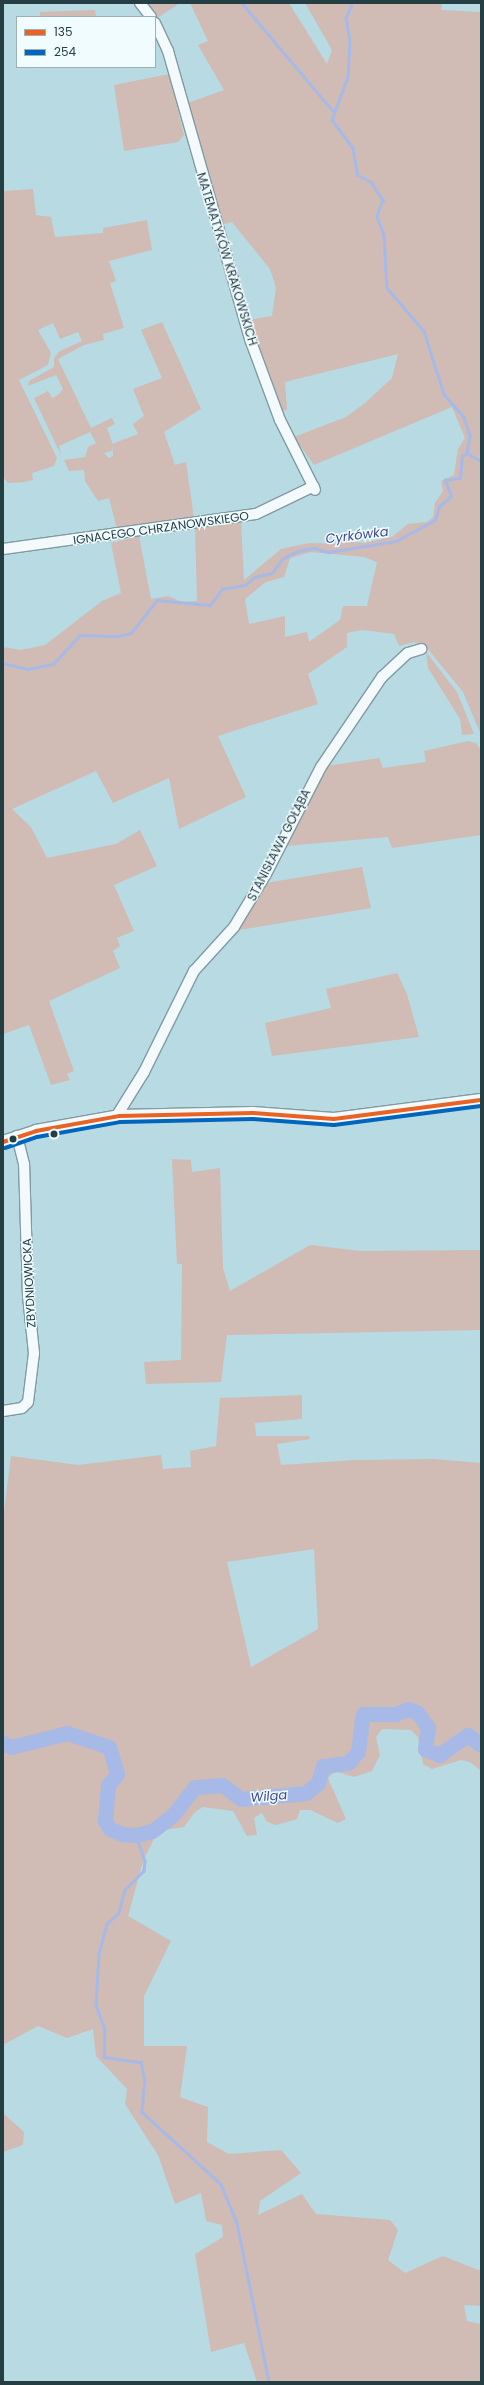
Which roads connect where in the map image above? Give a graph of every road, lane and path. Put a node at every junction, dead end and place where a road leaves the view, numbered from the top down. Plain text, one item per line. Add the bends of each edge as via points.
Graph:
1 (140, 3) edge
2 (151, 16) edge
3 (156, 25) edge
4 (315, 488) joint
5 (3, 549) edge
6 (421, 649) dead end
7 (481, 1100) edge
8 (116, 1117) junction
9 (17, 1136) junction
10 (3, 1142) edge
11 (3, 1411) edge

1 - 2 street
3 - 4 street, MATEMATYKÓW KRAKOWSKICH via 168,51 250,339 280,420
4 - 5 street, IGNACEGO CHRZANOWSKIEGO via 256,514
6 - 8 street, STANISŁAWA GOŁĄBA via 408,653 382,677 321,767 266,874 234,927 194,971 144,1072
7 - 8 street via 334,1119 253,1113
8 - 9 street
9 - 10 street
9 - 11 street, ZBYDNIOWICKA via 24,1164 28,1296 34,1353 28,1402 22,1408

